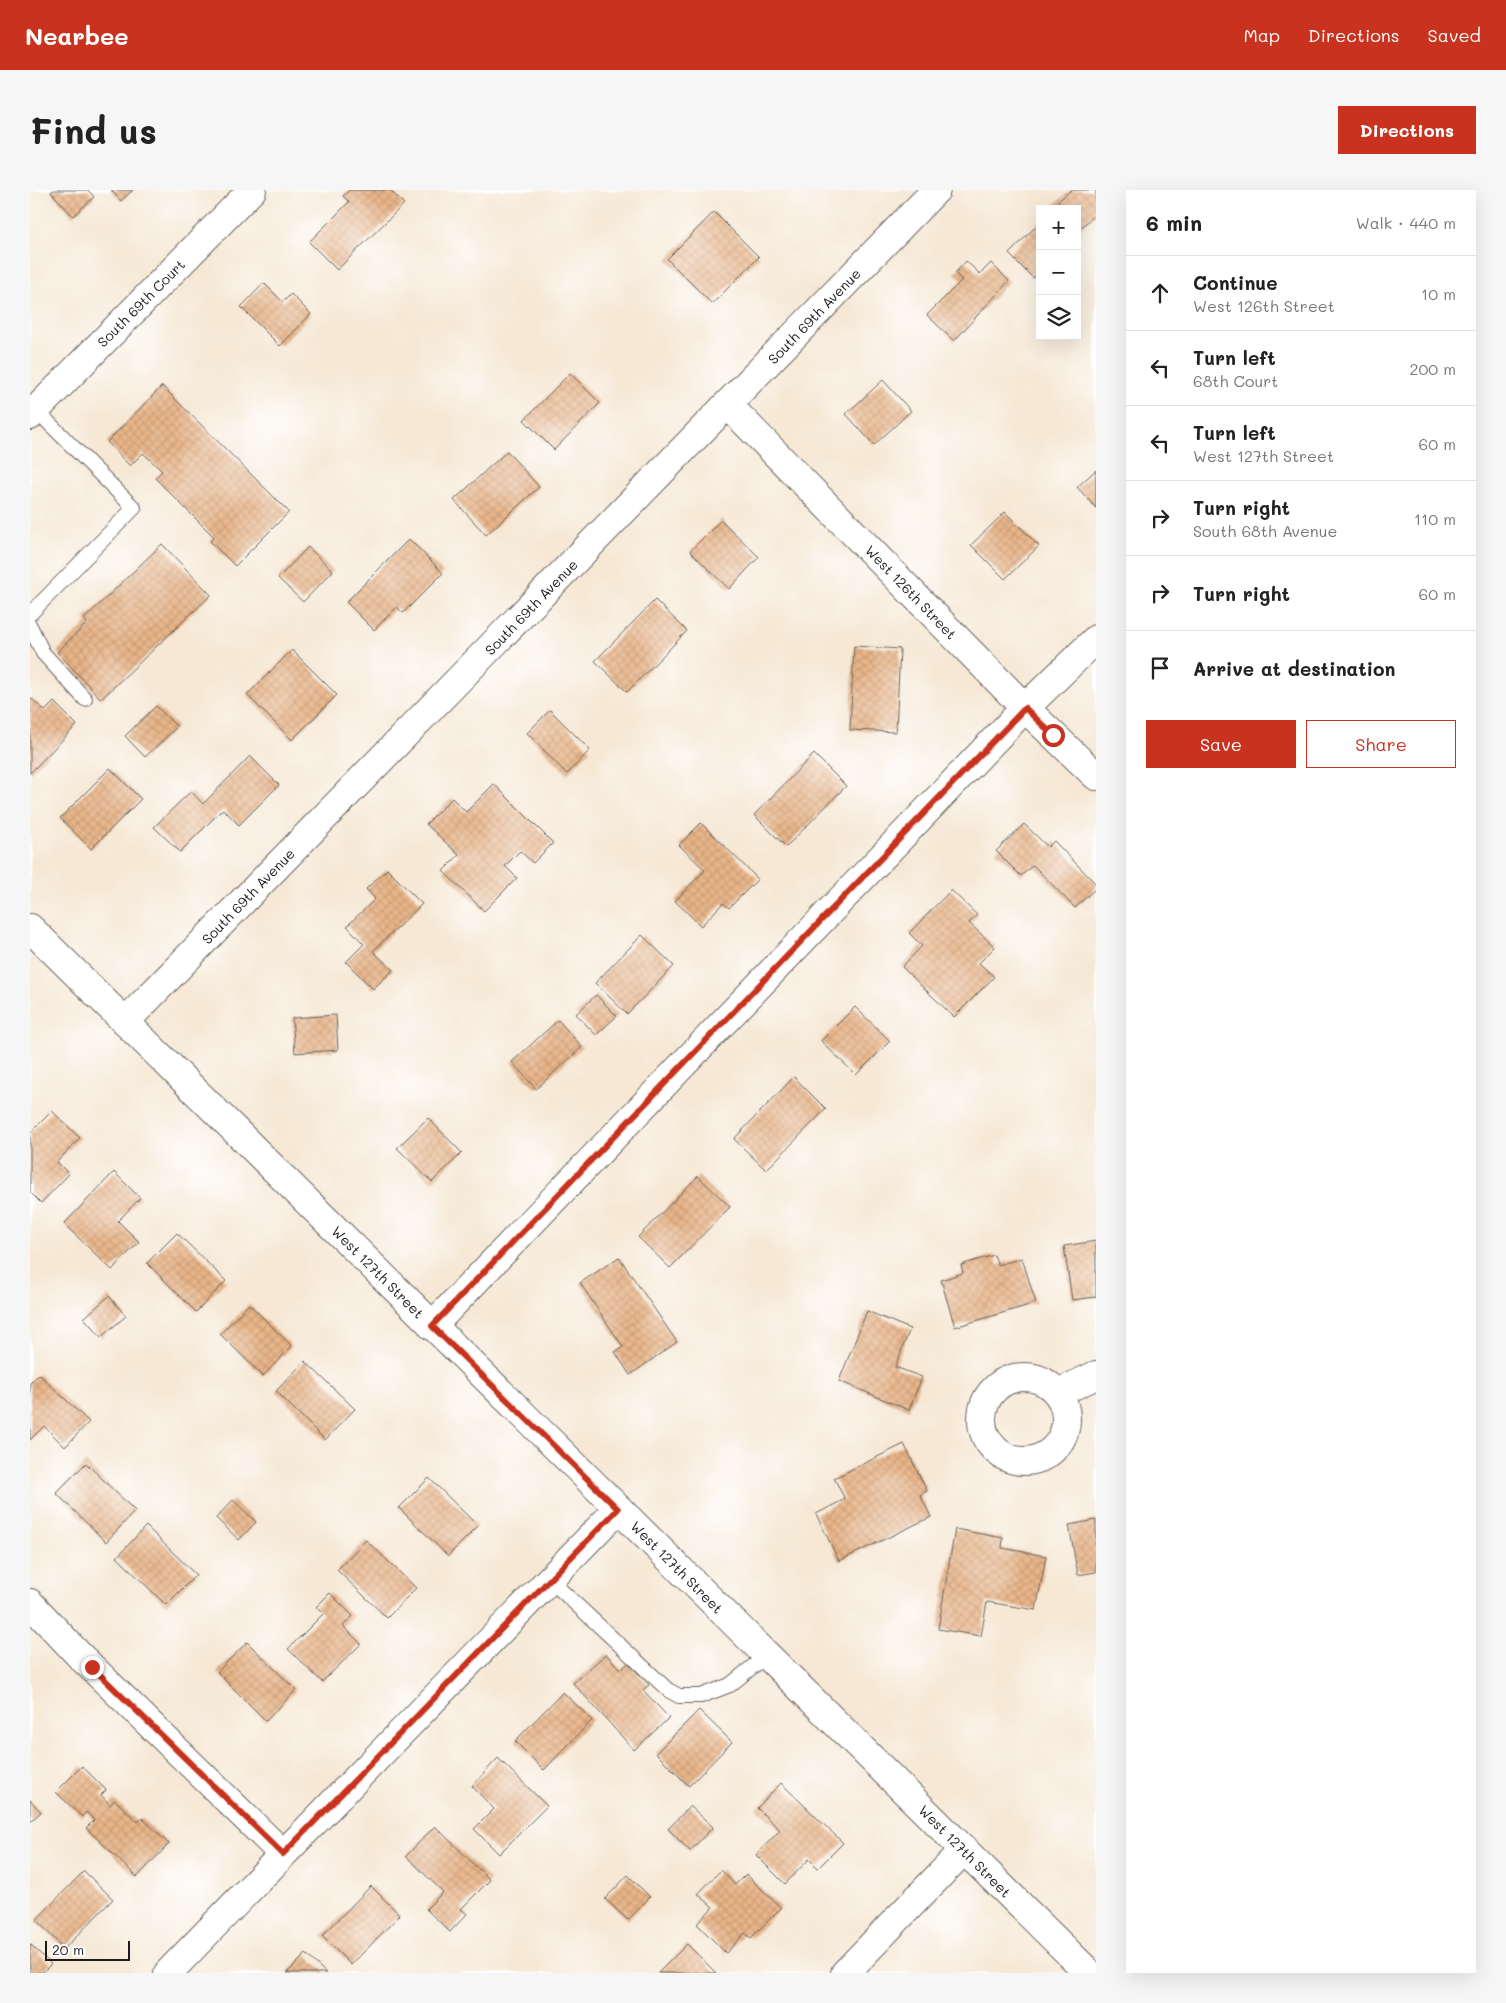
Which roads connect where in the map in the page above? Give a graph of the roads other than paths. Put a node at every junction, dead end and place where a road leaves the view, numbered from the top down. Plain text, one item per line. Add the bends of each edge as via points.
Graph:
1 (252, 190) edge
2 (936, 190) edge
3 (728, 405) junction
4 (33, 413) edge
5 (30, 614) edge
6 (30, 626) edge
7 (1096, 639) edge
8 (85, 700) dead end
9 (1025, 708) junction
10 (1096, 776) edge
11 (30, 928) edge
12 (125, 1022) junction
13 (432, 1326) junction
14 (1096, 1375) edge
15 (1058, 1393) dead end
16 (618, 1509) junction
17 (550, 1580) junction
18 (30, 1603) edge
19 (767, 1655) junction
20 (964, 1850) junction
21 (283, 1854) junction
22 (168, 1973) edge
23 (845, 1973) edge
24 (1090, 1973) edge

1 - 4 street, South 69th Court
2 - 3 street, South 69th Avenue
3 - 9 street, West 126th Street
3 - 12 street, South 69th Avenue
4 - 5 lane via 134,508
6 - 8 lane via 43,653
7 - 9 street
9 - 10 street, West 126th Street
9 - 13 street
11 - 12 street, West 127th Street
12 - 13 street, West 127th Street
13 - 16 street, West 127th Street
14 - 15 street
16 - 17 street
16 - 19 street, West 127th Street
17 - 19 lane via 668,1690 679,1696 700,1696 730,1686
17 - 21 street
18 - 21 street
19 - 20 street, West 127th Street
20 - 23 street
20 - 24 street, West 127th Street
21 - 22 street

